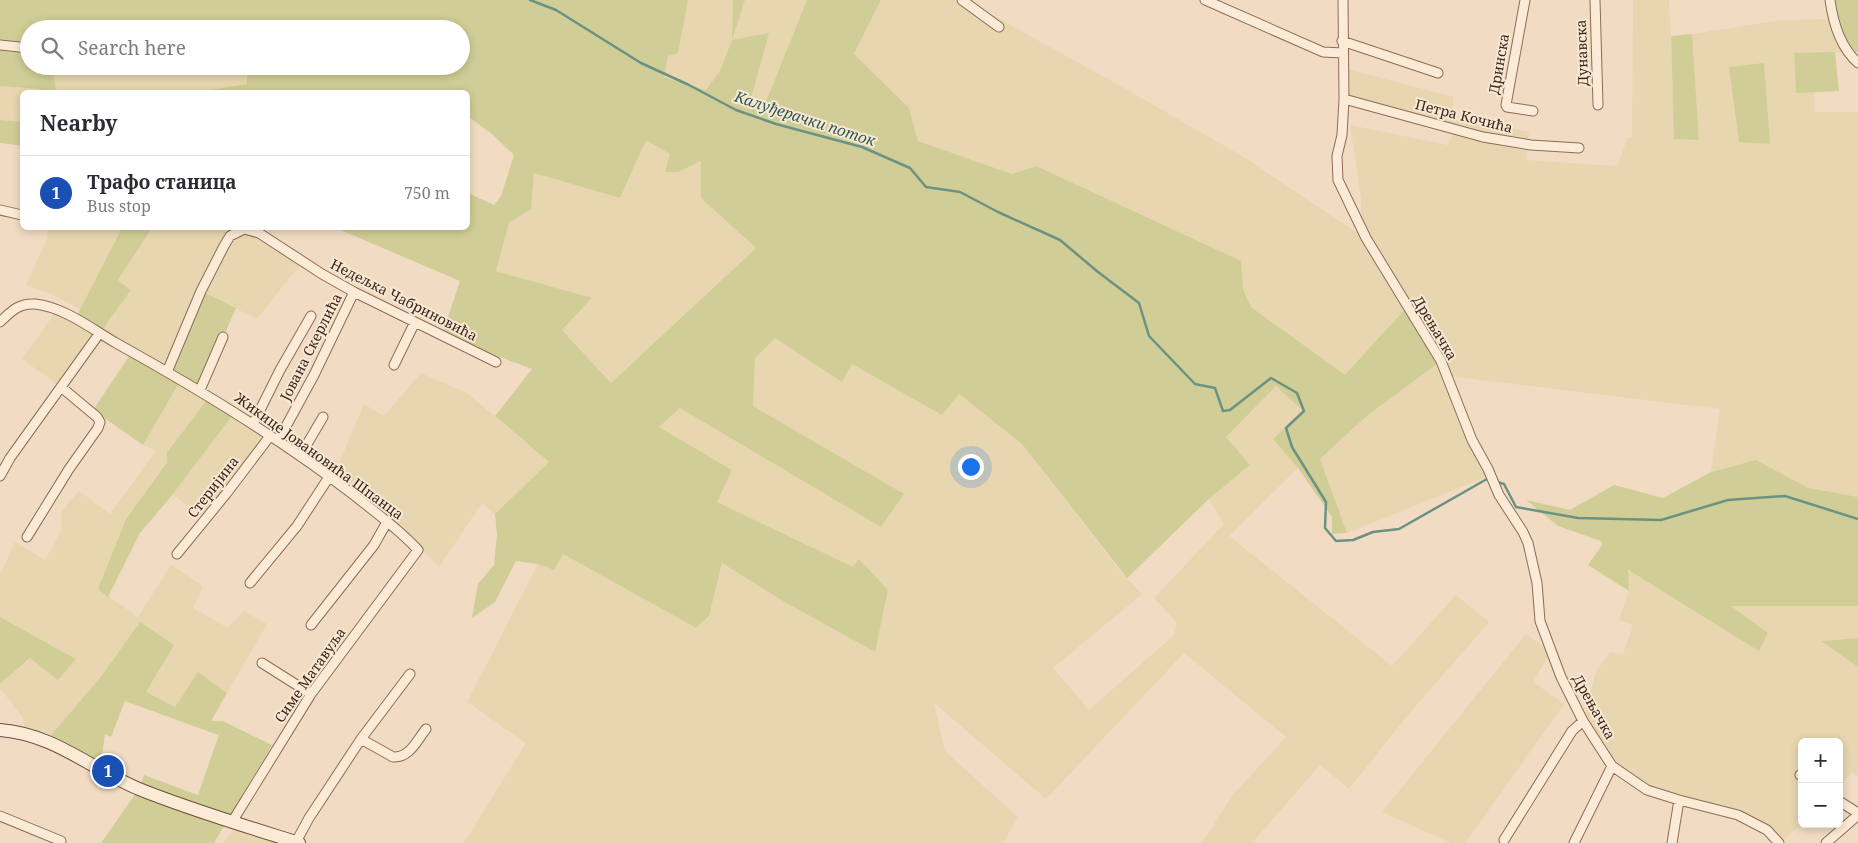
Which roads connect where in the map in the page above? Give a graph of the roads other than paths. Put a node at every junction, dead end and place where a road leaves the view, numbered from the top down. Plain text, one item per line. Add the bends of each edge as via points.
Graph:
1 (962, 0) edge
2 (1205, 0) edge
3 (1343, 0) edge
4 (1525, 0) edge
5 (1595, 0) edge
6 (1830, 0) edge
7 (999, 26) dead end
8 (1342, 41) junction
9 (0, 45) edge
10 (20, 47) edge
11 (1343, 53) junction
12 (1858, 63) edge
13 (1438, 73) dead end
14 (1344, 99) junction
15 (1598, 106) dead end
16 (1532, 111) dead end
17 (1579, 148) dead end
18 (0, 210) edge
19 (20, 215) edge
20 (242, 230) edge
21 (249, 230) edge
22 (354, 292) junction
23 (311, 316) dead end
24 (0, 322) edge
25 (415, 322) junction
26 (100, 334) junction
27 (223, 337) dead end
28 (496, 362) dead end
29 (394, 365) dead end
30 (167, 372) junction
31 (61, 388) junction
32 (200, 390) junction
33 (323, 417) dead end
34 (253, 424) junction
35 (274, 439) junction
36 (300, 456) junction
37 (0, 476) edge
38 (329, 477) junction
39 (387, 522) junction
40 (27, 537) dead end
41 (418, 550) joint
42 (177, 554) dead end
43 (250, 583) dead end
44 (312, 626) dead end
45 (262, 663) dead end
46 (410, 674) dead end
47 (311, 694) junction
48 (1583, 721) junction
49 (426, 729) dead end
50 (0, 730) edge
51 (361, 738) junction
52 (1612, 766) junction
53 (1679, 800) junction
54 (1843, 804) edge
55 (1858, 814) edge
56 (0, 816) edge
57 (232, 822) junction
58 (1504, 840) dead end
59 (61, 841) dead end
60 (297, 843) edge
61 (1574, 843) edge
62 (1672, 843) edge
63 (1779, 843) edge
64 (1826, 843) edge

1 - 7 street
2 - 11 street via 1324,52
3 - 8 street
4 - 16 street, Дринска via 1506,105
5 - 15 street, Дунавска
6 - 12 street via 1833,19 1842,40
8 - 11 street
8 - 13 street
9 - 10 street
11 - 14 street
14 - 17 street, Петра Кочића via 1483,137
14 - 48 street, Дрењачка via 1337,156 1340,187 1388,277 1440,361 1472,440 1499,495 1528,543 1537,583 1540,621
18 - 19 street
20 - 30 street, Недељка Чабриновића via 230,236 201,291
21 - 22 street, Недељка Чабриновића
22 - 25 street, Недељка Чабриновића
22 - 35 street, Јована Скерлића via 314,375
23 - 34 street
24 - 26 street, Жикице Јовановића Шпанца via 17,307 37,305 57,310
25 - 28 street, Недељка Чабриновића
25 - 29 street
26 - 30 street, Жикице Јовановића Шпанца
26 - 31 street
27 - 32 street
30 - 32 street, Жикице Јовановића Шпанца
31 - 37 street
31 - 40 street via 100,422
32 - 34 street, Жикице Јовановића Шпанца
33 - 36 street
34 - 35 street, Жикице Јовановића Шпанца
35 - 36 street, Жикице Јовановића Шпанца
35 - 42 street, Стеријина
36 - 38 street, Жикице Јовановића Шпанца
38 - 39 street, Жикице Јовановића Шпанца
38 - 43 street via 297,526
39 - 41 street, Жикице Јовановића Шпанца
39 - 44 street
41 - 47 street, Симе Матавуља
45 - 47 street
46 - 51 street
47 - 57 street, Симе Матавуља
48 - 52 street, Дрењачка
48 - 58 street via 1572,731
49 - 51 street via 408,753 398,757
50 - 57 street via 25,732 42,738 122,782
51 - 60 street via 309,818
52 - 53 street, Дрењачка via 1647,790
52 - 61 street
53 - 62 street
53 - 63 street, Дрењачка via 1738,815 1767,830
54 - 55 street
55 - 64 street
56 - 59 street
57 - 60 street

